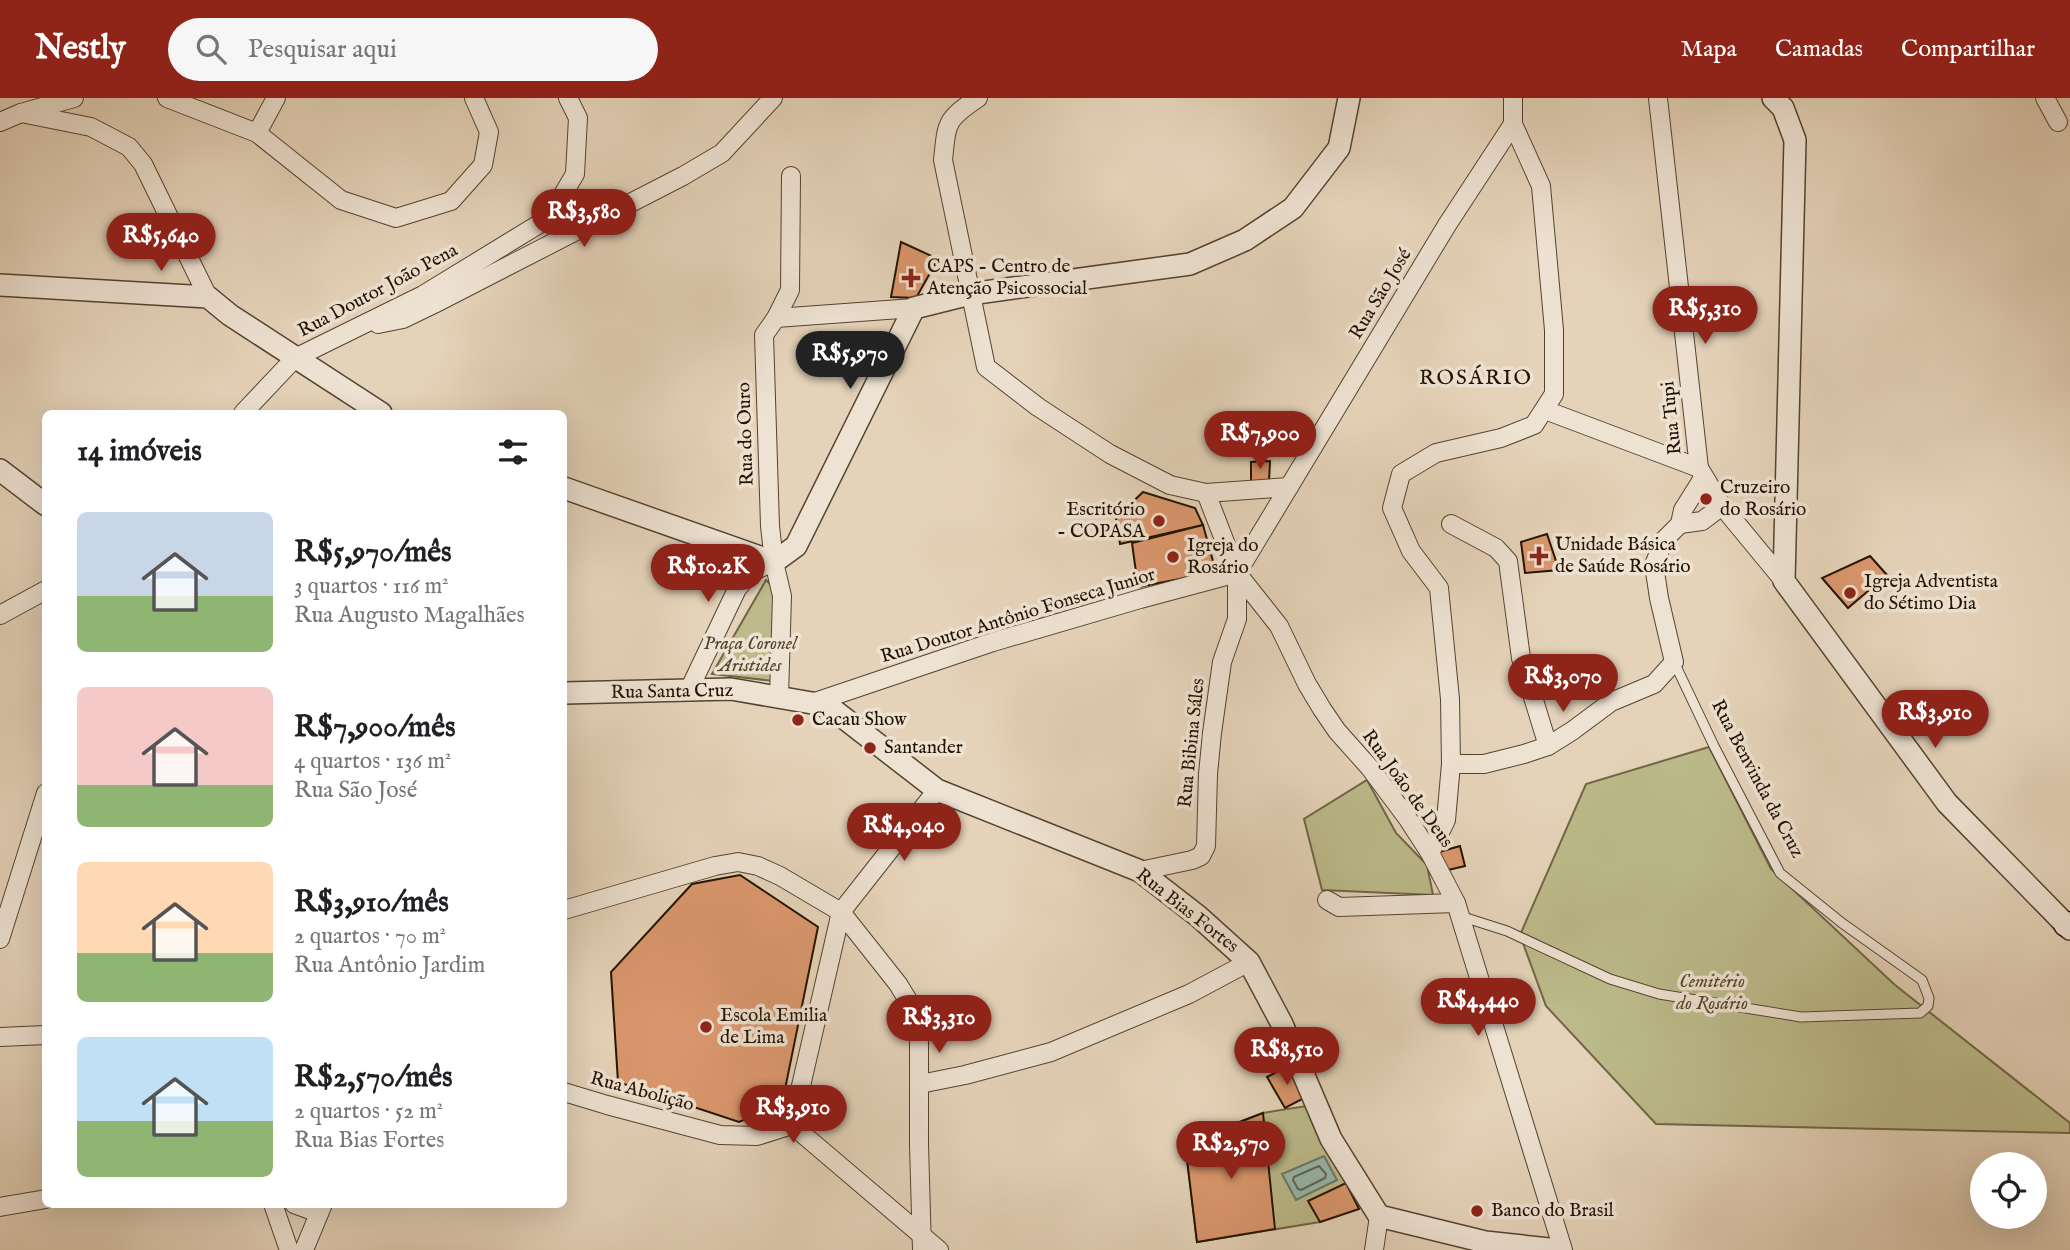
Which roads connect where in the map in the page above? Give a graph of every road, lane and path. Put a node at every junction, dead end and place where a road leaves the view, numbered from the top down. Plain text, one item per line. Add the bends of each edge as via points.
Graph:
1 (74, 98) edge
2 (167, 98) edge
3 (276, 98) edge
4 (474, 98) edge
5 (568, 98) edge
6 (773, 98) edge
7 (978, 98) edge
8 (1349, 98) edge
9 (1513, 98) edge
10 (1658, 98) edge
11 (1773, 98) edge
12 (2045, 98) edge
13 (21, 113) junction
14 (0, 122) edge
15 (2058, 122) dead end
16 (1513, 124) junction
17 (257, 133) junction
18 (791, 176) dead end
19 (0, 285) edge
20 (970, 294) junction
21 (208, 297) junction
22 (914, 308) junction
23 (776, 318) junction
24 (354, 329) junction
25 (295, 358) junction
26 (246, 410) edge
27 (376, 410) edge
28 (1545, 410) junction
29 (0, 470) edge
30 (1701, 473) junction
31 (1289, 487) junction
32 (567, 489) edge
33 (1206, 493) junction
34 (42, 502) edge
35 (1722, 506) junction
36 (1451, 524) dead end
37 (1680, 524) junction
38 (774, 562) junction
39 (1237, 573) junction
40 (1784, 581) junction
41 (42, 592) edge
42 (0, 615) edge
43 (1674, 662) junction
44 (689, 690) junction
45 (567, 693) edge
46 (779, 697) junction
47 (812, 703) junction
48 (1548, 746) junction
49 (1451, 764) junction
50 (937, 790) junction
51 (42, 806) edge
52 (1430, 853) junction
53 (1140, 871) junction
54 (1327, 900) dead end
55 (567, 909) edge
56 (1458, 909) junction
57 (841, 912) junction
58 (2069, 926) edge
59 (0, 939) edge
60 (1249, 962) junction
61 (42, 1035) edge
62 (0, 1037) edge
63 (920, 1084) junction
64 (567, 1092) edge
65 (792, 1125) junction
66 (42, 1200) edge
67 (0, 1207) edge
68 (274, 1208) edge
69 (321, 1209) edge
70 (1379, 1216) junction
71 (921, 1243) edge
72 (1484, 1246) edge
73 (289, 1250) edge
74 (304, 1250) edge
75 (939, 1250) edge
76 (1374, 1250) edge
77 (1561, 1250) edge

1 - 13 street
2 - 17 street
3 - 17 street
4 - 17 street via 489,132 483,165 451,201 396,218 341,200
5 - 24 street, Rua Doutor João Pena via 578,118 575,174 549,218 423,295
6 - 24 street via 722,153 683,176 403,319
7 - 20 street via 947,126 943,160
8 - 20 street via 1339,148 1293,208 1245,240 1190,264
9 - 16 street
10 - 30 street, Rua Tupi
11 - 40 street via 1783,108 1795,140
12 - 15 street
13 - 14 street
13 - 21 street via 91,127 129,147 143,164
16 - 28 street via 1541,186 1554,330 1554,394
16 - 31 street, Rua São José
18 - 23 street, Rua do Ouro via 790,290
19 - 21 street
20 - 22 street
20 - 33 street via 986,367 1110,454 1170,485
21 - 25 street
22 - 23 street
22 - 38 street via 796,546
23 - 38 street, Rua do Ouro via 764,335
24 - 25 street, Rua Doutor João Pena
25 - 26 street
25 - 27 street
28 - 30 street
28 - 49 street via 1534,425 1436,453 1401,474 1392,508 1411,551 1438,588 1450,699
29 - 34 street
30 - 35 street, Rua Tupi
30 - 37 street, Rua Benvinda da Cruz
31 - 33 street
31 - 39 street, Rua São José
32 - 38 street
33 - 39 street
35 - 37 street via 1702,521
35 - 40 street, Rua Tupi
36 - 48 street via 1496,548 1508,561 1521,658
37 - 43 street, Rua Benvinda da Cruz via 1664,540 1654,565
38 - 44 street via 751,572 737,589
38 - 46 street, Rua do Ouro via 782,596
39 - 47 street, Rua Doutor Antônio Fonseca Junior via 993,642
39 - 52 street, Rua João de Deus via 1279,626 1307,684 1337,731 1370,768
39 - 53 street, Rua Bibina Sáles via 1237,619 1222,662 1212,733 1206,846 1201,856 1192,860
40 - 58 street via 1947,803
41 - 42 street
43 - 48 street via 1654,684 1611,702
43 - 56 lane, Rua Benvinda da Cruz via 1780,873 1922,980 1928,1006 1920,1013 1801,1017 1659,994 1610,979
44 - 45 street, Rua Santa Cruz
44 - 46 street, Rua Santa Cruz via 731,689
46 - 47 street, Rua Bias Fortes
47 - 50 street, Rua Bias Fortes via 831,708
48 - 49 street via 1484,764
49 - 52 street via 1446,820
50 - 53 street, Rua Bias Fortes
50 - 57 street
51 - 59 street
52 - 56 street, Rua João de Deus
53 - 60 street, Rua Bias Fortes
54 - 56 street via 1339,907
55 - 57 street via 738,862 780,876
56 - 77 street, Rua João de Deus
57 - 63 street via 912,1007 919,1032
57 - 65 street
60 - 63 street via 1189,994 1051,1052
60 - 70 street, Rua Bias Fortes via 1282,1024 1331,1139
61 - 62 street
63 - 71 street
64 - 65 street, Rua Abolição via 720,1135 757,1136
65 - 71 street
66 - 67 street
68 - 73 street
69 - 74 street
70 - 72 street
70 - 76 street
71 - 75 street
72 - 77 street

